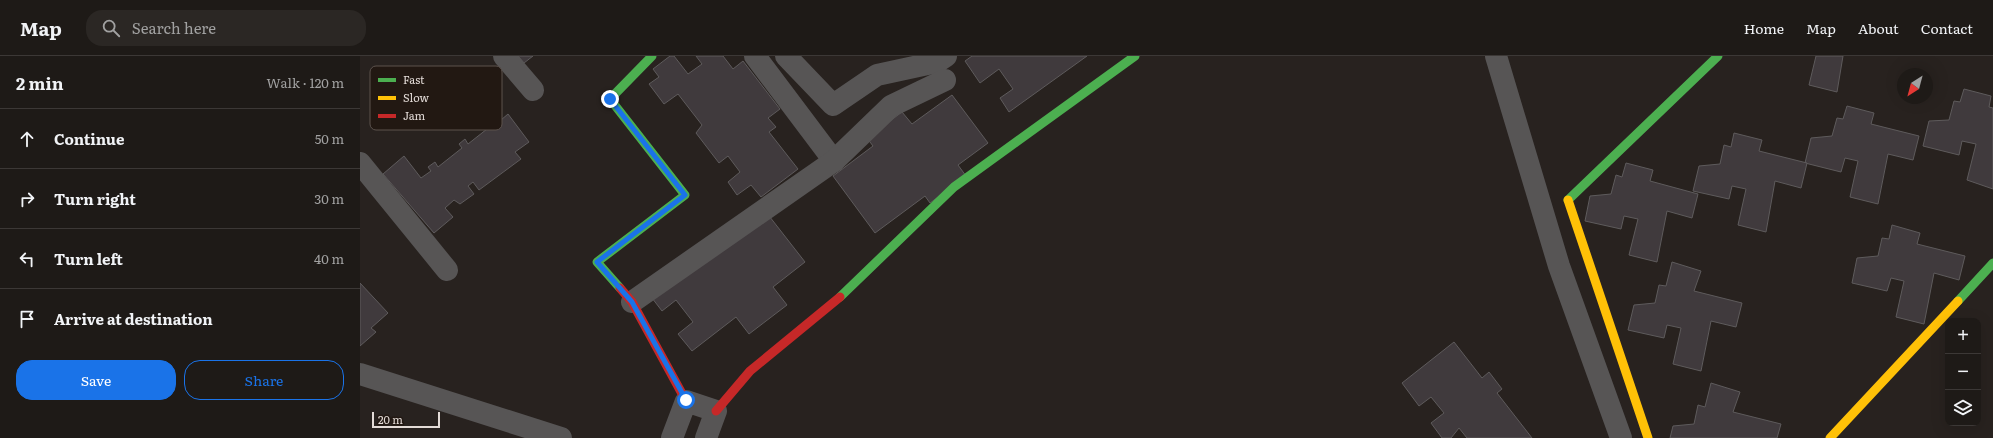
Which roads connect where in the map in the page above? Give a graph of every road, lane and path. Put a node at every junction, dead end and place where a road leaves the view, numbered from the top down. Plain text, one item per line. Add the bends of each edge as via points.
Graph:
1 (504, 56) edge
2 (652, 56) edge
3 (755, 56) edge
4 (786, 56) edge
5 (946, 56) edge
6 (1135, 56) edge
7 (1496, 56) edge
8 (1718, 56) edge
9 (945, 80) dead end
10 (533, 90) dead end
11 (834, 161) junction
12 (360, 163) edge
13 (1993, 263) edge
14 (447, 270) dead end
15 (632, 302) junction
16 (360, 374) edge
17 (686, 400) junction
18 (716, 411) junction
19 (561, 438) edge
20 (672, 438) edge
21 (706, 438) edge
22 (1621, 438) edge
23 (1648, 438) edge
24 (1830, 438) edge

1 - 10 street
2 - 15 street via 610,99 685,195 597,262
3 - 11 street
4 - 5 street via 833,105 877,75 937,62
6 - 18 street via 954,187 846,292 750,371
7 - 22 street via 1559,266
8 - 23 street via 1566,201
9 - 11 street via 891,106
11 - 15 street
12 - 14 street
13 - 24 street
15 - 17 street
16 - 19 street
17 - 18 street
17 - 20 street
18 - 21 street

